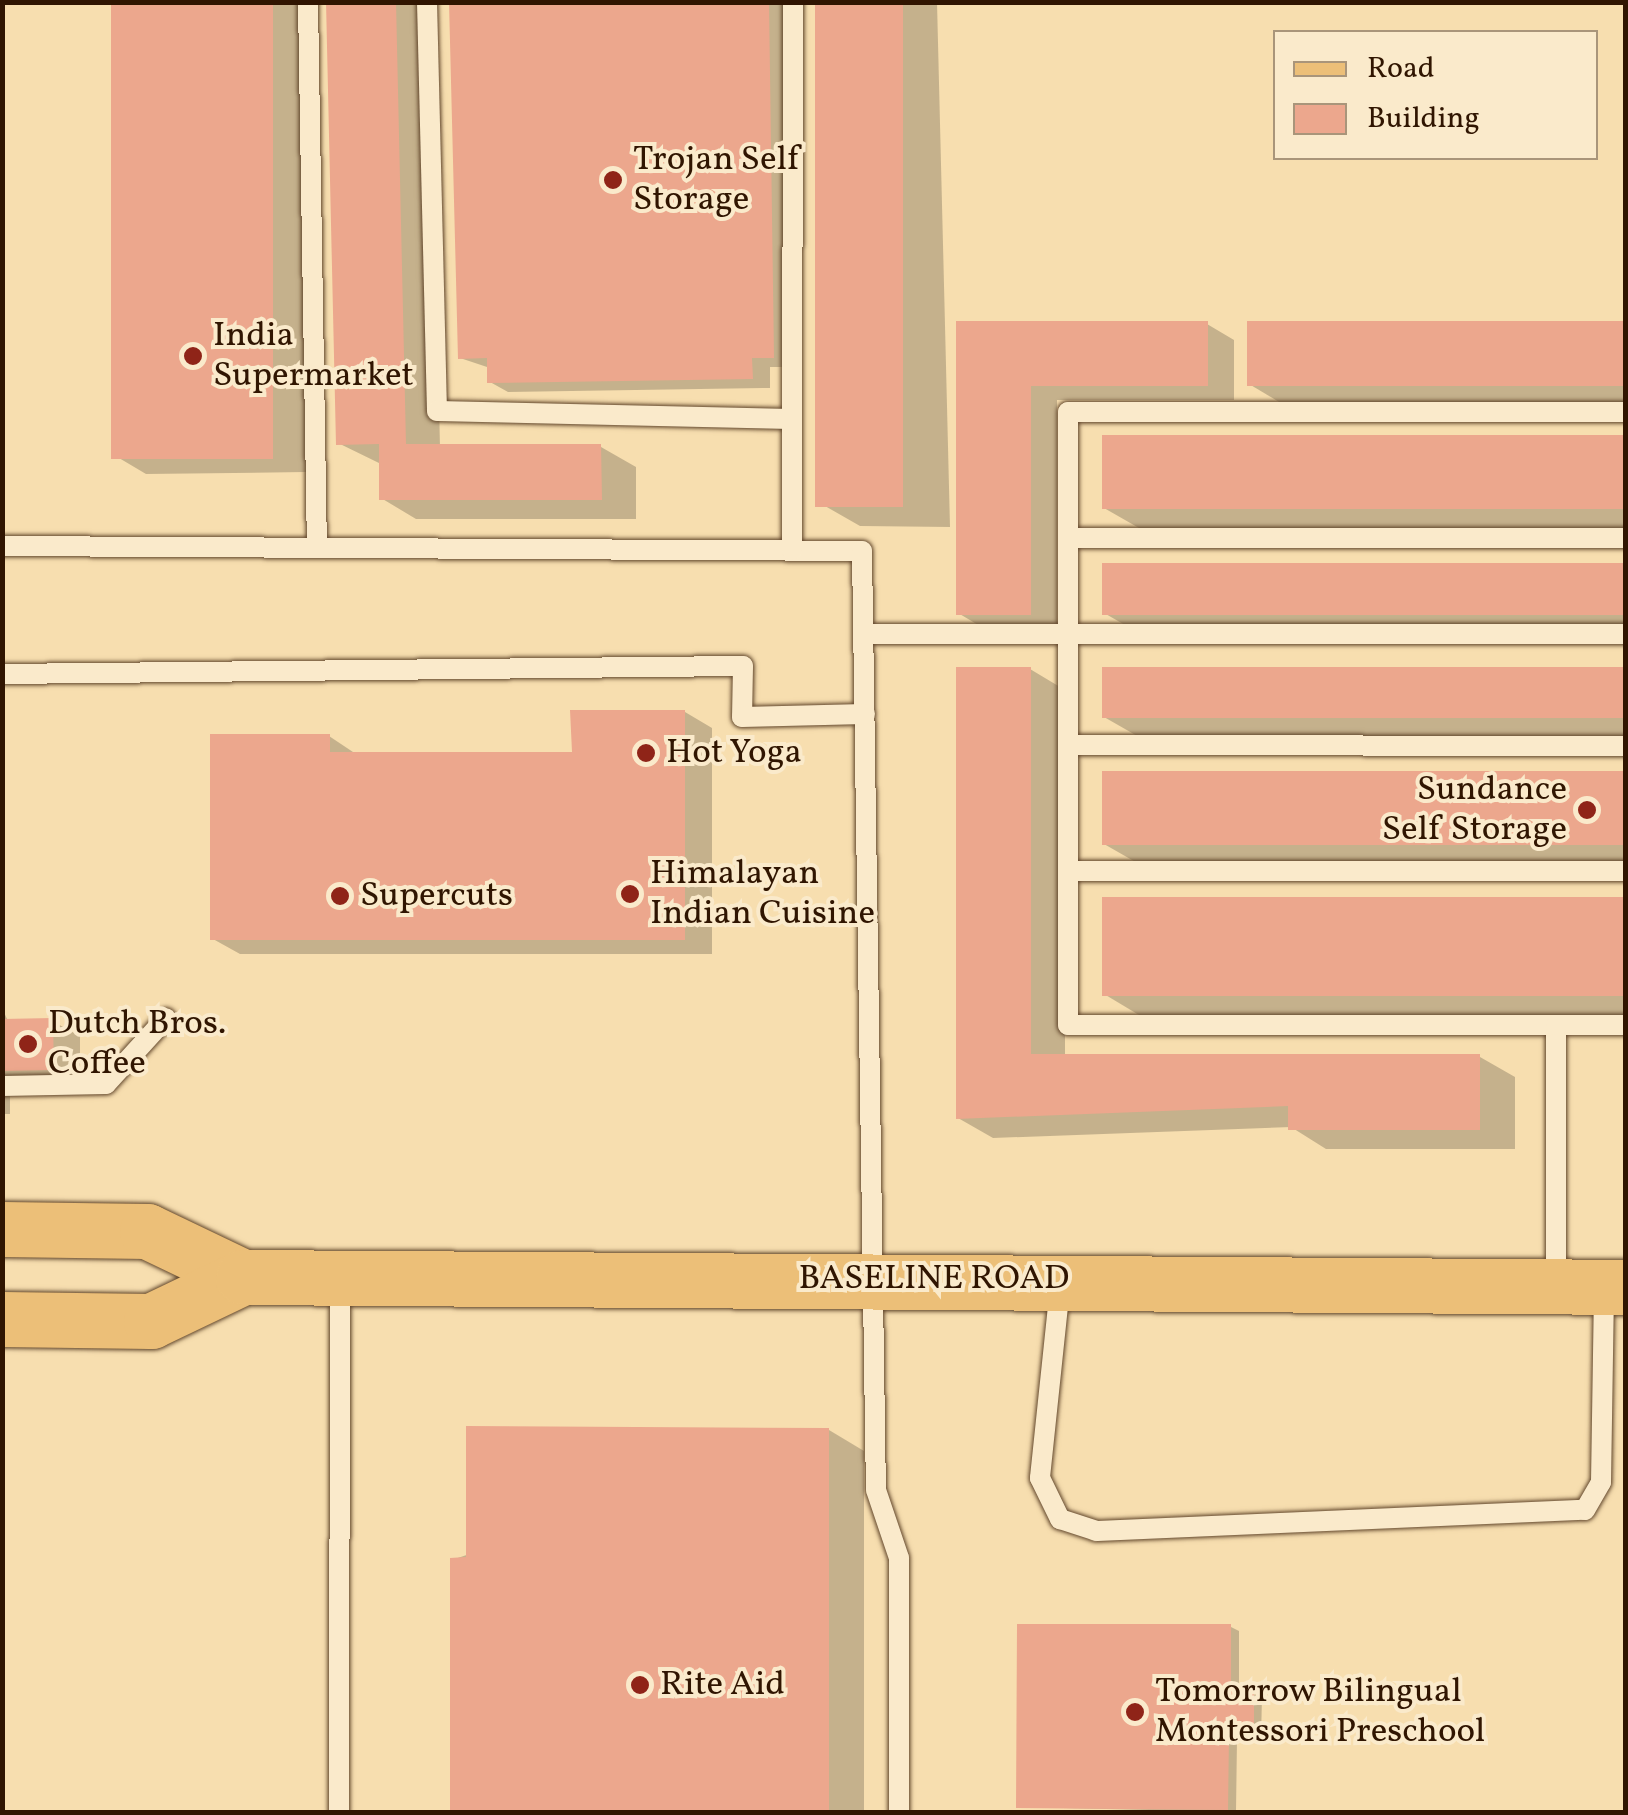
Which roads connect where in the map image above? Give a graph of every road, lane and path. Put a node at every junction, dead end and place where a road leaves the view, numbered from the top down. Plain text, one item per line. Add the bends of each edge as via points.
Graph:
1 (308, 2) edge
2 (427, 2) edge
3 (793, 2) edge
4 (1626, 412) edge
5 (792, 419) junction
6 (1068, 538) junction
7 (1626, 538) edge
8 (2, 546) edge
9 (317, 548) junction
10 (792, 550) junction
11 (863, 634) junction
12 (1068, 634) junction
13 (1626, 634) edge
14 (2, 674) edge
15 (865, 714) junction
16 (1068, 745) junction
17 (1626, 746) edge
18 (1068, 871) junction
19 (1626, 871) edge
20 (166, 1018) dead end
21 (1556, 1025) junction
22 (1626, 1025) edge
23 (2, 1086) edge
24 (2, 1229) edge
25 (243, 1277) junction
26 (340, 1277) junction
27 (877, 1278) junction
28 (1061, 1280) junction
29 (1595, 1286) edge
30 (2, 1319) edge
31 (339, 1812) edge
32 (899, 1812) edge

1 - 9 lane
2 - 5 lane via 437,410
3 - 5 lane
4 - 6 lane via 1068,412
5 - 10 lane
6 - 7 lane
6 - 12 lane
8 - 9 lane
9 - 10 lane
10 - 11 lane via 862,551
11 - 12 lane
11 - 15 lane
12 - 13 lane
12 - 16 lane
14 - 15 lane via 743,666 742,718
15 - 27 lane
16 - 17 lane
16 - 18 lane
18 - 19 lane
18 - 21 lane via 1068,1025
20 - 23 lane via 106,1084
21 - 22 lane
21 - 29 lane
24 - 25 main road, BASELINE ROAD via 147,1231
25 - 26 main road, BASELINE ROAD
25 - 30 main road, BASELINE ROAD via 151,1321
26 - 27 main road, BASELINE ROAD
26 - 31 lane
27 - 28 main road, BASELINE ROAD
27 - 32 lane via 876,1490 899,1558
28 - 29 main road, BASELINE ROAD
28 - 29 lane via 1040,1478 1060,1520 1096,1532 1585,1510 1600,1482

